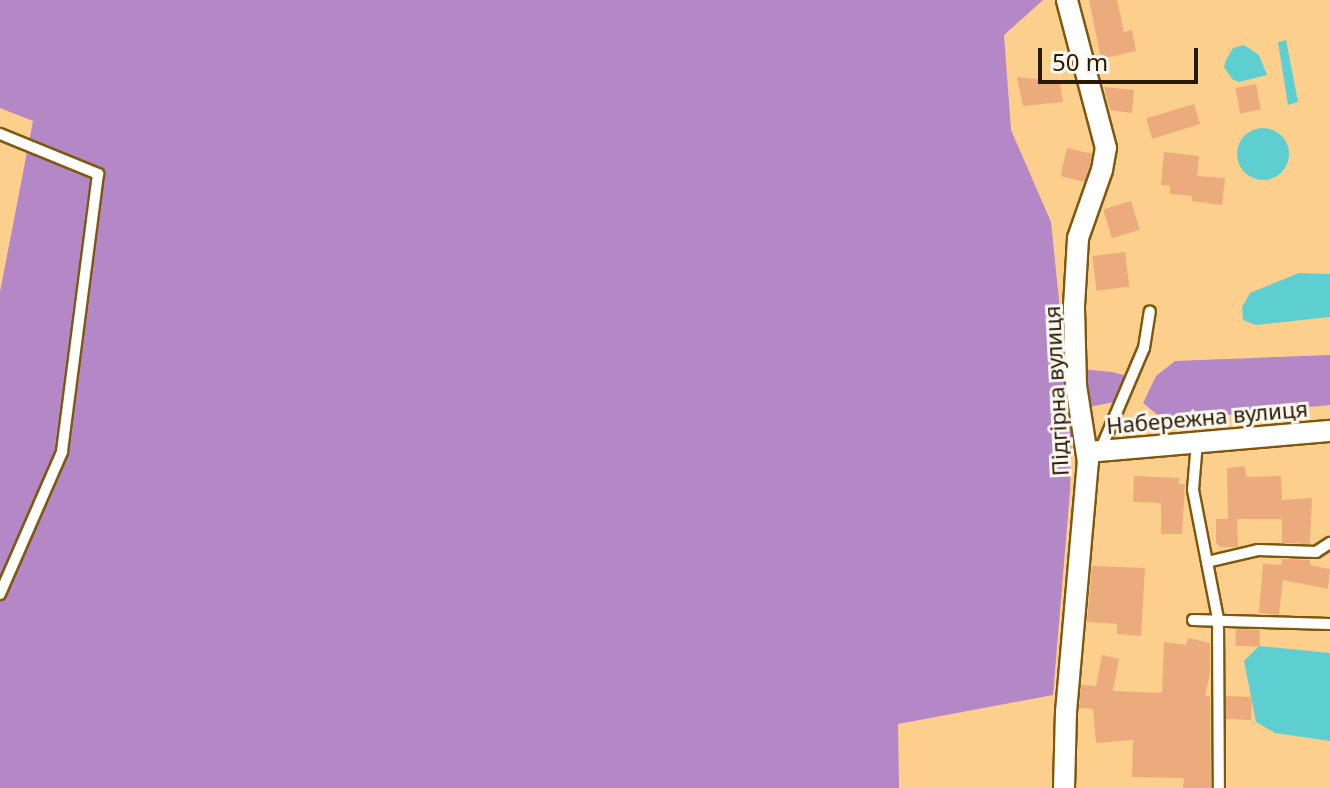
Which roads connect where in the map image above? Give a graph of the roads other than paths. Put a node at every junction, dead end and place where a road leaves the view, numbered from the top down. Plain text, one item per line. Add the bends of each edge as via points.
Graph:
1 (1067, 0) edge
2 (0, 134) edge
3 (1150, 311) dead end
4 (1330, 431) edge
5 (1197, 440) junction
6 (1094, 452) junction
7 (1330, 543) edge
8 (1207, 562) junction
9 (0, 594) edge
10 (1218, 619) junction
11 (1193, 620) dead end
12 (1330, 624) edge
13 (1064, 788) edge
14 (1219, 788) edge

1 - 6 street, Підгірна вулиця via 1106,148 1078,238 1076,385
2 - 9 lane via 98,174 62,452
3 - 6 lane via 1144,348
4 - 5 street, Набережна вулиця
5 - 6 street, Набережна вулиця
5 - 8 lane via 1193,490
6 - 13 street, Підгірна вулиця via 1066,712
7 - 8 lane via 1316,552 1258,550
8 - 10 lane
10 - 11 lane
10 - 12 lane
10 - 14 lane

